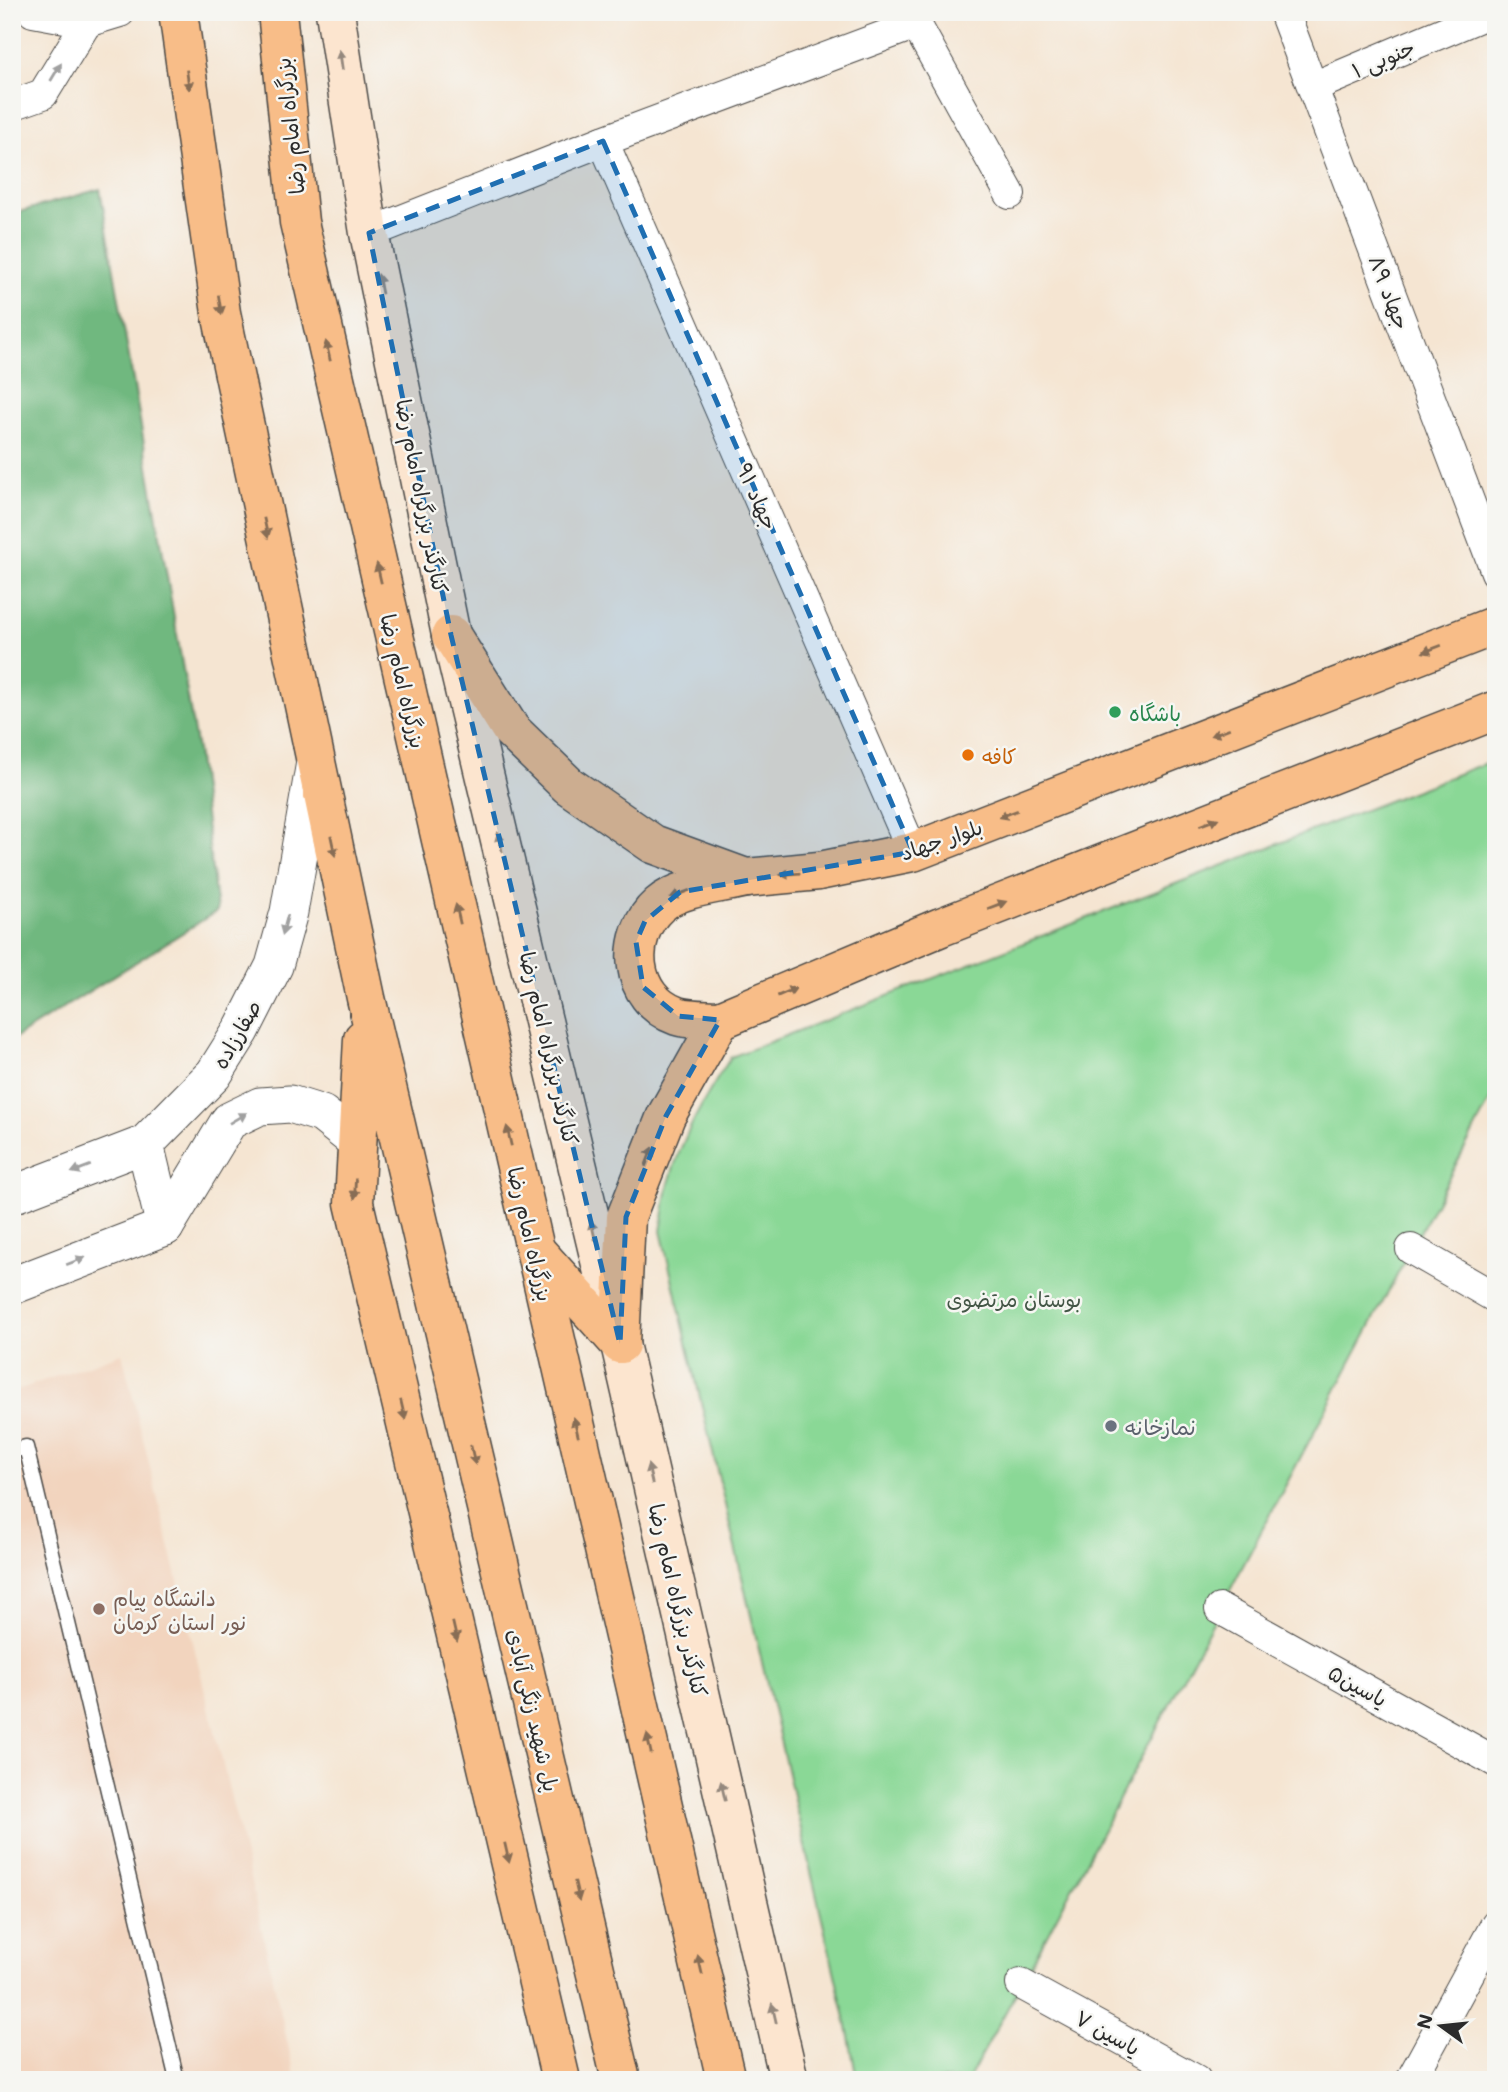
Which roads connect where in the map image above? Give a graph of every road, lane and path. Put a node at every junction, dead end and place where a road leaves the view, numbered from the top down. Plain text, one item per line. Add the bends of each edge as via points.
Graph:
1 (33, 12) edge
2 (121, 12) edge
3 (178, 12) edge
4 (277, 12) edge
5 (335, 12) edge
6 (1284, 12) edge
7 (1491, 12) edge
8 (87, 22) junction
9 (1313, 87) junction
10 (12, 105) edge
11 (603, 141) junction
12 (1010, 194) dead end
13 (369, 233) junction
14 (1496, 572) edge
15 (1496, 625) edge
16 (451, 635) junction
17 (1496, 710) edge
18 (315, 762) junction
19 (913, 852) junction
20 (746, 878) junction
21 (366, 998) junction
22 (720, 1020) junction
23 (357, 1142) junction
24 (145, 1144) junction
25 (12, 1195) edge
26 (165, 1227) junction
27 (1411, 1249) dead end
28 (535, 1250) junction
29 (12, 1286) edge
30 (1496, 1298) edge
31 (620, 1344) junction
32 (12, 1451) edge
33 (1220, 1609) dead end
34 (1496, 1762) edge
35 (1496, 1924) edge
36 (1021, 1984) dead end
37 (177, 2080) edge
38 (561, 2080) edge
39 (621, 2080) edge
40 (726, 2080) edge
41 (789, 2080) edge
42 (1196, 2080) edge
43 (1411, 2080) edge

1 - 8 street
2 - 8 street
3 -> 18 main road via 221,313
28 -> 4 main road, بزرگراه امام رضا via 299,222
13 -> 5 main road, کنارگذر بزرگراه امام رضا
6 - 9 street, جهاد ۸۹
7 - 9 street, ۱ جنوبی
10 -> 8 street via 43,94
9 - 14 street, جهاد ۸۹
11 - 12 street via 916,24
11 - 13 street
11 - 19 street, جهاد ۹۱
16 -> 13 main road, کنارگذر بزرگراه امام رضا
15 -> 19 main road, بلوار جهاد
16 - 20 main road, بلوار جهاد via 511,730 569,786 653,844
31 -> 16 main road, کنارگذر بزرگراه امام رضا
22 -> 17 main road via 941,927
18 -> 21 main road
18 -> 24 street, صفارزاده via 289,912 274,966 214,1074
19 -> 20 main road, بلوار جهاد via 819,871
20 -> 22 main road via 680,892 660,903 636,942 636,965 643,987 658,1005 678,1016
21 - 23 main road
21 -> 39 main road, پل شهید زنگی آبادی
31 -> 22 main road via 626,1217 666,1116
26 -> 23 street via 229,1121 260,1106 290,1104 323,1114
23 -> 38 main road via 354,1203
24 -> 25 street, صفارزاده
24 - 26 street
29 -> 26 street
27 - 30 street
28 - 31 main road
40 -> 28 main road, بزرگراه امام رضا
41 -> 31 main road, کنارگذر بزرگراه امام رضا
32 - 37 lane via 26,1447
33 - 34 street, یاسین۵
35 - 43 street
36 - 42 street, یاسین ۷

